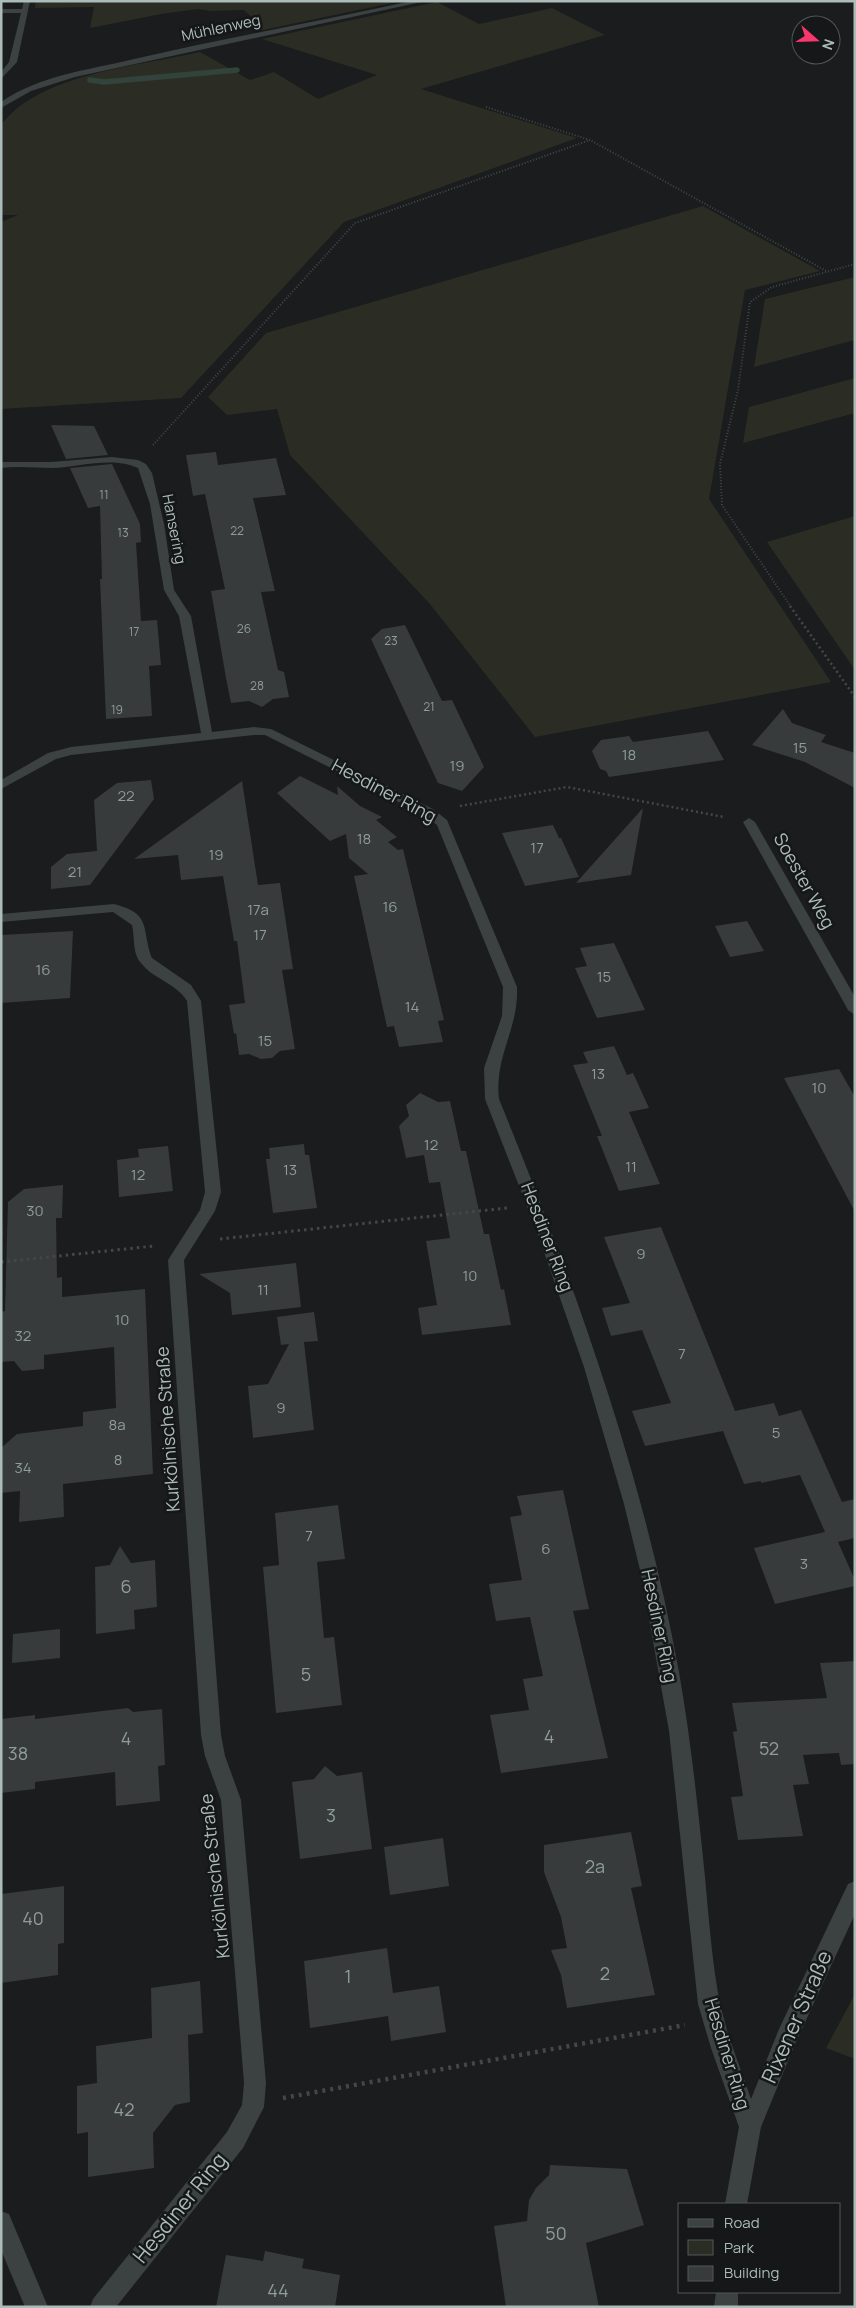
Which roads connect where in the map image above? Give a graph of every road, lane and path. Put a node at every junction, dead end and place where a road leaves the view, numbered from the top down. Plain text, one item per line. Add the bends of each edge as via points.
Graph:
1 (27, 1) edge
2 (423, 1) edge
3 (1, 11) edge
4 (25, 11) junction
5 (1, 78) edge
6 (16, 88) dead end
7 (27, 91) junction
8 (1, 106) edge
9 (486, 107) dead end
10 (590, 140) junction
11 (855, 264) edge
12 (828, 272) junction
13 (136, 463) junction
14 (1, 465) edge
15 (855, 697) edge
16 (207, 735) junction
17 (1, 785) edge
18 (429, 812) junction
19 (749, 822) joint
20 (1, 918) edge
21 (855, 1010) edge
22 (536, 1206) junction
23 (185, 1242) junction
24 (1, 1262) edge
25 (855, 1891) edge
26 (713, 2020) junction
27 (254, 2107) junction
28 (750, 2127) junction
29 (736, 2203) edge
30 (1, 2222) edge
31 (727, 2293) edge
32 (37, 2307) edge
33 (101, 2307) edge
34 (726, 2307) edge

1 - 4 street
2 - 7 street, Mühlenweg via 142,59
3 - 4 street
4 - 5 street via 13,62
6 - 7 street
7 - 8 street, Mühlenweg
9 - 10 path
10 - 12 path
10 - 13 path via 355,223
11 - 12 path
12 - 15 path via 772,287 750,302 738,390 720,464 722,505
13 - 14 street via 118,460
13 - 16 street, Hansering via 146,470 158,518 170,595 183,609
16 - 17 street, Hesdiner Ring via 60,753
16 - 18 street, Hesdiner Ring via 254,730 276,735
18 - 19 path via 567,787
18 - 22 street, Hesdiner Ring via 444,827 510,987 512,1010 492,1059 489,1083 492,1099
19 - 21 street, Soester Weg
20 - 23 street, Kurkölnische Straße via 94,909 122,911 138,923 146,961 191,993 213,1192 208,1212
22 - 23 path
22 - 26 street, Hesdiner Ring via 579,1326 626,1478 663,1639 676,1707 704,1966
23 - 24 path
23 - 27 street, Kurkölnische Straße via 176,1260 211,1735 231,1800 255,2083
25 - 28 street, Rixener Straße via 787,2037
26 - 27 path via 294,2095
26 - 28 street, Hesdiner Ring
27 - 33 street, Hesdiner Ring via 235,2140
28 - 29 street, Rixener Straße
30 - 32 street
31 - 34 street

